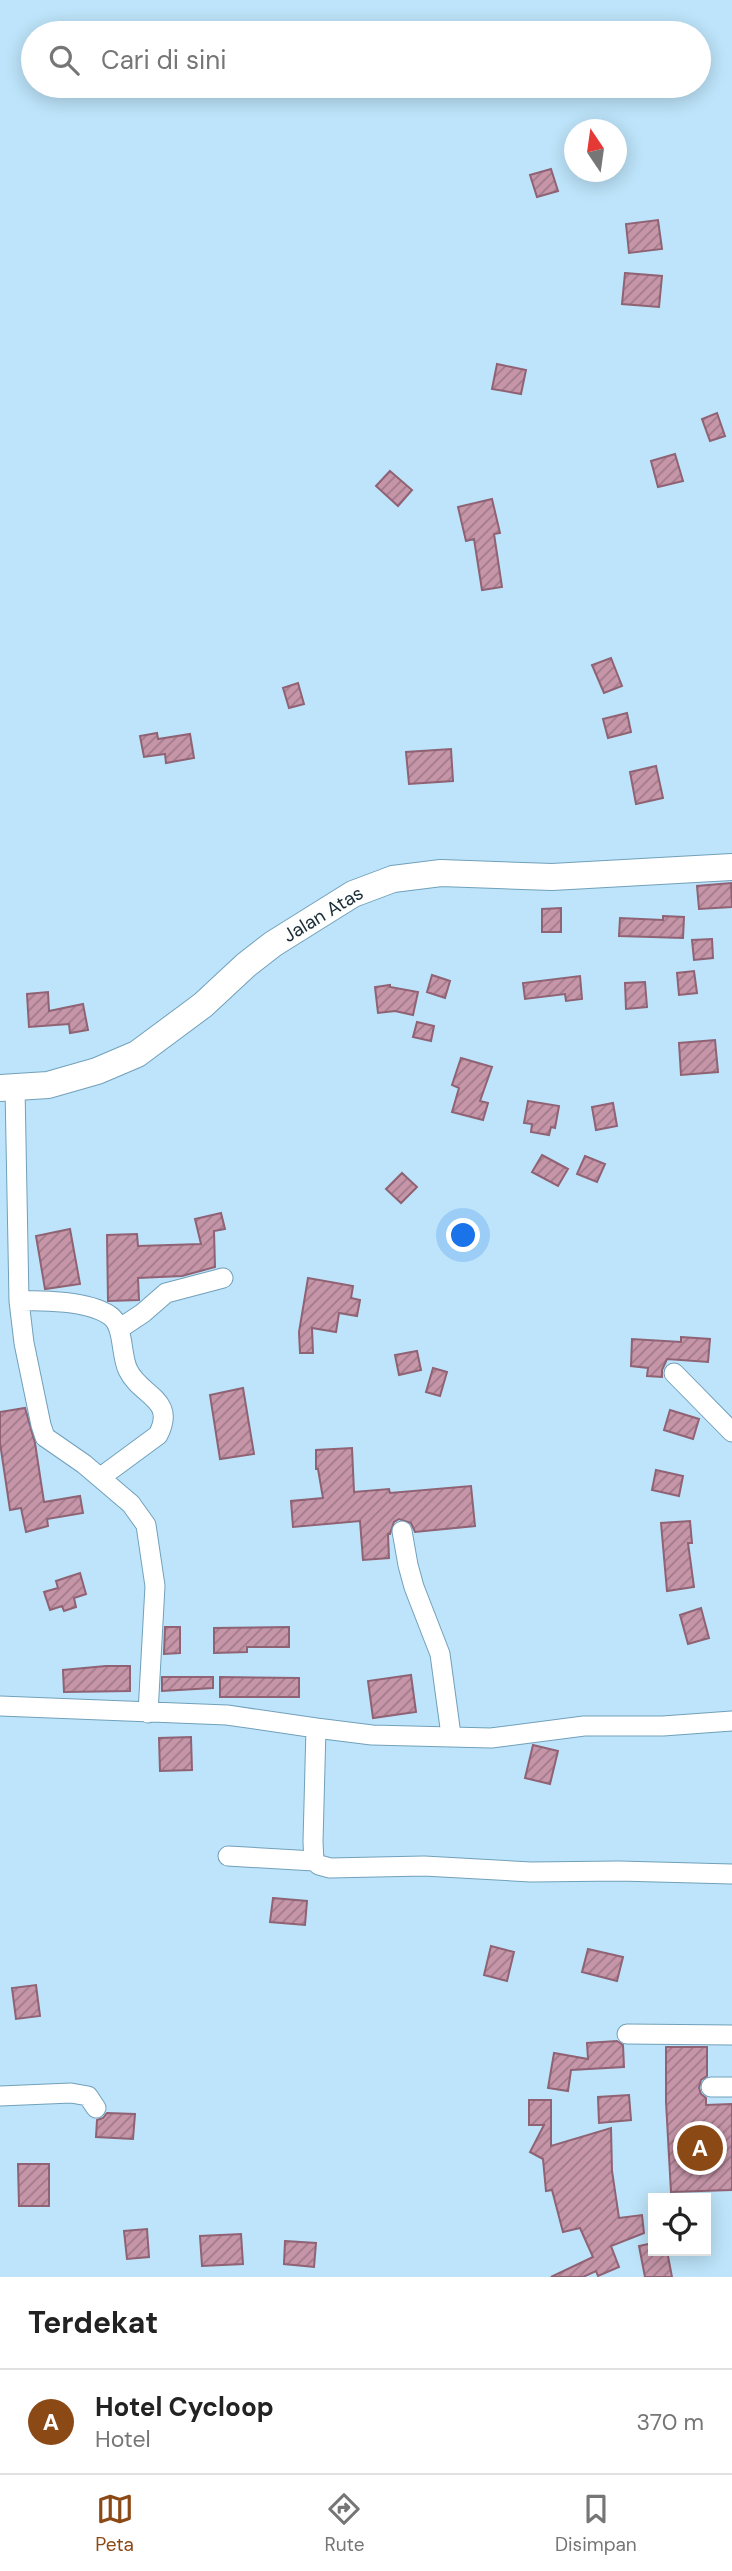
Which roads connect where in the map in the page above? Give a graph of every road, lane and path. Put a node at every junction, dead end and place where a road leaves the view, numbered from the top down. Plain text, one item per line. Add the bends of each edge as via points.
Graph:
1 (732, 867) edge
2 (7, 1088) edge
3 (223, 1278) dead end
4 (19, 1301) junction
5 (119, 1329) junction
6 (674, 1373) dead end
7 (732, 1432) edge
8 (101, 1477) junction
9 (402, 1531) dead end
10 (0, 1706) edge
11 (148, 1713) junction
12 (732, 1721) edge
13 (316, 1728) junction
14 (451, 1735) junction
15 (228, 1856) dead end
16 (314, 1861) junction
17 (732, 1874) edge
18 (627, 2034) dead end
19 (732, 2035) edge
20 (711, 2087) dead end
21 (732, 2087) edge
22 (0, 2096) edge
23 (96, 2108) dead end

1 - 2 street, Jalan Atas via 552,877 441,873 382,882 329,907 273,944 137,1054 48,1085
2 - 4 street
3 - 5 street via 166,1293
4 - 5 street via 87,1307 111,1315
4 - 8 street via 46,1437
5 - 8 street via 132,1378 158,1402 164,1419 159,1435
6 - 7 street
8 - 11 street via 131,1504 149,1535 155,1614
9 - 14 street via 414,1587 440,1654
10 - 11 street
11 - 13 street via 228,1716
12 - 14 street via 584,1726 491,1738
13 - 14 street via 372,1735
13 - 16 street
15 - 16 street
16 - 17 street via 330,1868
18 - 19 street
20 - 21 street
22 - 23 street via 71,2093 88,2096

